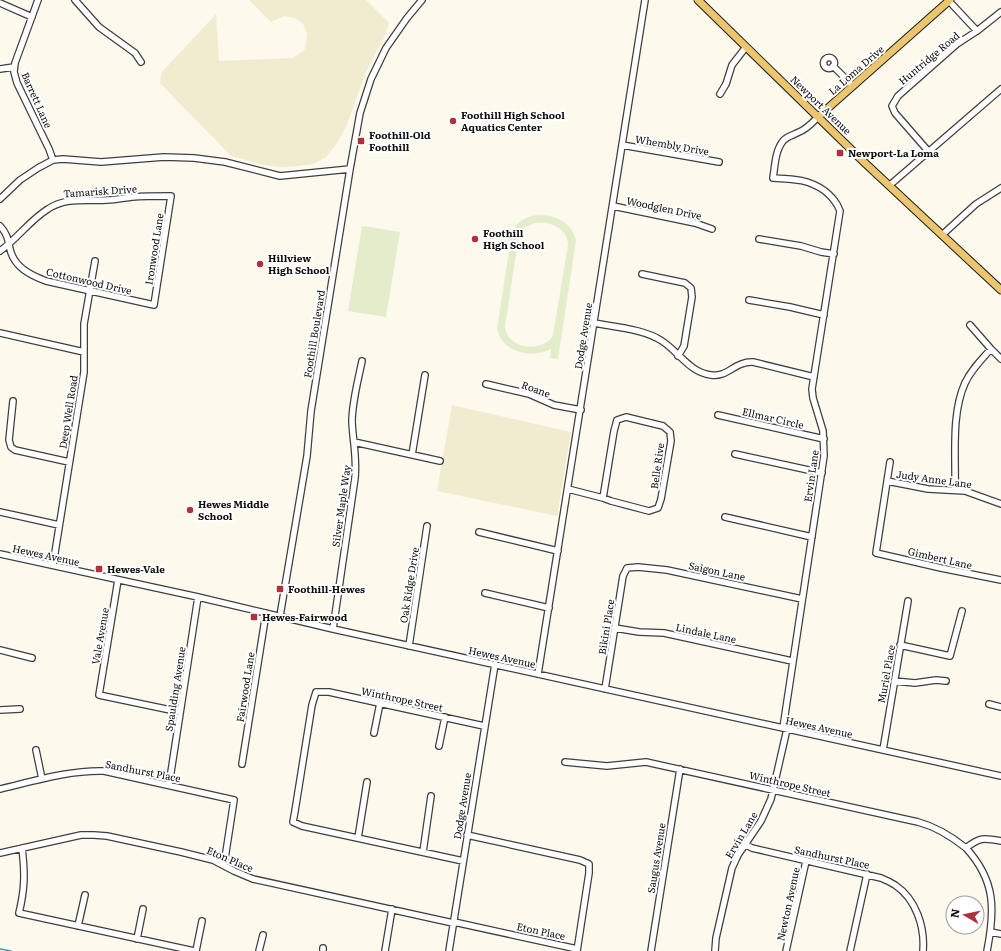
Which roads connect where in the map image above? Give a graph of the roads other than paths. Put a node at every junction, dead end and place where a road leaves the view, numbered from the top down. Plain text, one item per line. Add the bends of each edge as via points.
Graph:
1 (38, 0) edge
2 (75, 0) edge
3 (422, 0) edge
4 (645, 0) edge
5 (698, 0) edge
6 (950, 1) edge
7 (0, 3) edge
8 (1001, 12) edge
9 (32, 17) junction
10 (977, 31) junction
11 (746, 47) junction
12 (141, 62) dead end
13 (833, 66) dead end
14 (14, 68) junction
15 (0, 69) edge
16 (852, 86) junction
17 (1001, 89) edge
18 (720, 94) dead end
19 (819, 116) junction
20 (622, 145) junction
21 (929, 152) junction
22 (53, 160) junction
23 (719, 162) dead end
24 (350, 169) junction
25 (890, 185) junction
26 (1001, 188) edge
27 (171, 196) joint
28 (0, 199) edge
29 (838, 205) joint
30 (612, 206) junction
31 (0, 226) edge
32 (712, 229) dead end
33 (942, 235) junction
34 (759, 239) dead end
35 (9, 244) junction
36 (0, 251) edge
37 (834, 254) junction
38 (94, 261) dead end
39 (642, 274) dead end
40 (1001, 290) edge
41 (90, 291) junction
42 (749, 300) dead end
43 (154, 305) joint
44 (824, 316) junction
45 (594, 323) junction
46 (970, 325) dead end
47 (0, 333) edge
48 (991, 349) junction
49 (84, 352) junction
50 (678, 356) junction
51 (1001, 359) edge
52 (362, 361) dead end
53 (425, 375) dead end
54 (814, 377) junction
55 (486, 384) dead end
56 (13, 401) dead end
57 (580, 410) junction
58 (718, 415) dead end
59 (824, 439) junction
60 (354, 442) junction
61 (735, 454) dead end
62 (412, 455) junction
63 (440, 461) dead end
64 (69, 462) junction
65 (890, 462) dead end
66 (822, 473) junction
67 (887, 481) junction
68 (568, 489) junction
69 (955, 489) junction
70 (603, 498) junction
71 (1001, 504) edge
72 (0, 512) edge
73 (725, 517) dead end
74 (59, 525) junction
75 (426, 526) dead end
76 (479, 532) dead end
77 (812, 537) junction
78 (558, 551) junction
79 (0, 554) edge
80 (53, 566) junction
81 (627, 568) joint
82 (118, 580) junction
83 (1001, 580) edge
84 (485, 593) dead end
85 (198, 597) junction
86 (802, 599) junction
87 (908, 601) dead end
88 (549, 608) junction
89 (962, 611) dead end
90 (266, 613) junction
91 (280, 616) junction
92 (615, 628) junction
93 (333, 629) junction
94 (900, 645) junction
95 (409, 646) junction
96 (0, 650) edge
97 (32, 658) dead end
98 (792, 661) junction
99 (494, 664) junction
100 (538, 674) junction
101 (894, 681) junction
102 (946, 681) dead end
103 (605, 689) junction
104 (380, 703) junction
105 (989, 704) dead end
106 (1001, 707) edge
107 (0, 710) edge
108 (20, 710) dead end
109 (180, 712) junction
110 (445, 717) junction
111 (484, 726) junction
112 (785, 728) junction
113 (374, 733) dead end
114 (438, 746) dead end
115 (36, 750) dead end
116 (883, 750) junction
117 (565, 762) dead end
118 (242, 764) dead end
119 (680, 769) junction
120 (1001, 776) edge
121 (42, 779) junction
122 (367, 782) dead end
123 (169, 785) junction
124 (0, 789) edge
125 (774, 790) junction
126 (431, 796) dead end
127 (467, 835) junction
128 (358, 838) junction
129 (1001, 842) edge
130 (744, 844) junction
131 (22, 848) junction
132 (966, 848) junction
133 (423, 852) junction
134 (0, 853) edge
135 (463, 861) junction
136 (806, 861) junction
137 (224, 865) junction
138 (866, 874) junction
139 (85, 895) dead end
140 (144, 909) dead end
141 (392, 909) junction
142 (202, 921) dead end
143 (453, 922) junction
144 (78, 926) junction
145 (990, 932) junction
146 (1001, 934) edge
147 (263, 935) dead end
148 (137, 939) junction
149 (577, 950) edge
150 (195, 951) edge
151 (259, 951) edge
152 (385, 951) edge
153 (449, 951) edge
154 (651, 951) edge
155 (715, 951) edge
156 (786, 951) edge
157 (850, 951) edge
158 (923, 951) edge
159 (986, 951) edge

1 - 9 street, Barrett Lane
2 - 12 street via 99,27 135,53
3 - 24 street, Foothill Boulevard via 392,38 371,79 360,113
4 - 20 street, Dodge Avenue
5 - 11 main road, Newport Avenue
6 - 10 street
6 - 16 main road, La Loma Drive
7 - 9 street
8 - 10 street, Huntridge Road
9 - 14 street, Barrett Lane
10 - 21 street, Huntridge Road via 958,44 898,96 892,106 895,114
11 - 18 street via 732,65
11 - 19 main road, Newport Avenue
13 - 16 street
14 - 15 street
14 - 22 street, Barrett Lane via 17,83
16 - 19 main road, La Loma Drive
17 - 21 street
19 - 25 main road, Newport Avenue
19 - 29 street, La Loma Drive via 800,132 784,140 775,160 773,178 807,181 830,196
20 - 23 street, Whembly Drive
20 - 30 street, Dodge Avenue
21 - 25 street
22 - 24 street via 100,162 164,157 194,158 225,162 280,176
22 - 28 street via 20,180
24 - 91 street, Foothill Boulevard
25 - 33 main road, Newport Avenue
26 - 33 street via 976,204
27 - 35 street, Tamarisk Drive via 64,201 36,218
27 - 43 street, Ironwood Lane
29 - 37 street, Ervin Lane via 840,211
30 - 32 street, Woodglen Drive via 695,223
30 - 45 street, Dodge Avenue
31 - 35 street, Cottonwood Drive
33 - 40 main road, Newport Avenue
34 - 37 street
35 - 36 street, Tamarisk Drive
35 - 41 street, Cottonwood Drive via 15,262 32,276
37 - 44 street, Ervin Lane
38 - 41 street, Deep Well Road
39 - 50 street via 685,283 691,288 692,297 684,346
41 - 43 street, Cottonwood Drive
41 - 49 street, Deep Well Road via 84,324
42 - 44 street
44 - 54 street, Ervin Lane
45 - 50 street via 652,336 662,341
45 - 57 street, Dodge Avenue
46 - 48 street
47 - 49 street
48 - 51 street
48 - 69 street via 973,370 960,398 954,435
49 - 64 street, Deep Well Road via 84,372
50 - 54 street via 695,370 711,376 723,374 739,364 753,362
52 - 60 street, Silver Maple Way via 352,421
53 - 62 street
54 - 59 street, Ervin Lane via 813,398
55 - 57 street, Roane via 529,394 554,405
56 - 64 street via 9,440 11,448
57 - 68 street, Dodge Avenue
58 - 59 street, Ellmar Circle
59 - 66 street, Ervin Lane
60 - 62 street
60 - 93 street, Silver Maple Way via 355,478
61 - 66 street
62 - 63 street
64 - 74 street, Deep Well Road
65 - 67 street
66 - 77 street, Ervin Lane
67 - 69 street, Judy Anne Lane via 928,489
67 - 83 street, Gimbert Lane via 876,553
68 - 70 street, Belle Rive
68 - 78 street, Dodge Avenue
69 - 71 street, Judy Anne Lane
70 - 70 street, Belle Rive via 649,511 658,508 671,441 670,432 664,426 626,418 617,420
72 - 74 street
73 - 77 street
74 - 80 street, Deep Well Road
75 - 95 street, Oak Ridge Drive
76 - 78 street
77 - 86 street, Ervin Lane
78 - 88 street, Dodge Avenue
79 - 80 street, Hewes Avenue
80 - 82 street, Hewes Avenue
81 - 86 street, Saigon Lane via 667,570
81 - 92 street, Bikini Place via 623,576
82 - 85 street, Hewes Avenue
82 - 109 street, Vale Avenue via 99,695
84 - 88 street
85 - 90 street, Hewes Avenue
85 - 109 street, Spaulding Avenue
86 - 98 street, Ervin Lane
87 - 94 street, Muriel Place
88 - 100 street, Dodge Avenue
89 - 94 street via 950,656
90 - 91 street, Hewes Avenue
90 - 118 street, Fairwood Lane
91 - 93 street, Hewes Avenue
92 - 98 street, Lindale Lane via 664,633
92 - 103 street, Bikini Place
93 - 95 street, Hewes Avenue
94 - 101 street, Muriel Place
95 - 99 street, Hewes Avenue
96 - 97 street
98 - 112 street, Ervin Lane
99 - 100 street, Hewes Avenue
99 - 111 street, Dodge Avenue
100 - 103 street, Hewes Avenue
101 - 102 street
101 - 116 street, Muriel Place
103 - 112 street, Hewes Avenue
104 - 110 street, Winthrope Street
104 - 113 street
104 - 128 street, Winthrope Street via 329,692 316,692 312,705 293,822
105 - 106 street
107 - 108 street
109 - 123 street, Spaulding Avenue
110 - 111 street, Winthrope Street
110 - 114 street
111 - 127 street, Dodge Avenue
112 - 116 street, Hewes Avenue
112 - 125 street, Ervin Lane
115 - 121 street
116 - 120 street, Hewes Avenue
117 - 119 street, Winthrope Street via 607,766 646,762
119 - 125 street, Winthrope Street
119 - 154 street, Saugus Avenue
121 - 123 street, Sandhurst Place via 86,771 104,771
121 - 124 street, Sandhurst Place
122 - 128 street
123 - 137 street, Sandhurst Place via 234,800
125 - 130 street, Ervin Lane via 764,815
125 - 132 street, Winthrope Street via 932,826
126 - 133 street
127 - 135 street, Dodge Avenue
127 - 149 street via 589,864
128 - 133 street
129 - 132 street via 980,839
130 - 136 street, Sandhurst Place
130 - 155 street, Ervin Lane via 732,868
131 - 134 street, Eton Place
131 - 137 street, Eton Place via 81,835 94,835 181,852
131 - 144 street via 25,883 18,913
132 - 145 street, Winthrope Street via 983,872 989,890 993,915
133 - 135 street
135 - 143 street, Dodge Avenue
136 - 138 street, Sandhurst Place
136 - 156 street, Newton Avenue
137 - 141 street, Eton Place via 253,879
138 - 157 street
138 - 158 street, Sandhurst Place via 896,885 910,898 922,928
139 - 144 street
140 - 148 street
141 - 143 street, Eton Place
141 - 152 street
142 - 150 street
143 - 149 street, Eton Place
143 - 153 street, Dodge Avenue
144 - 148 street
145 - 146 street
145 - 159 street, Winthrope Street
147 - 151 street
148 - 150 street

